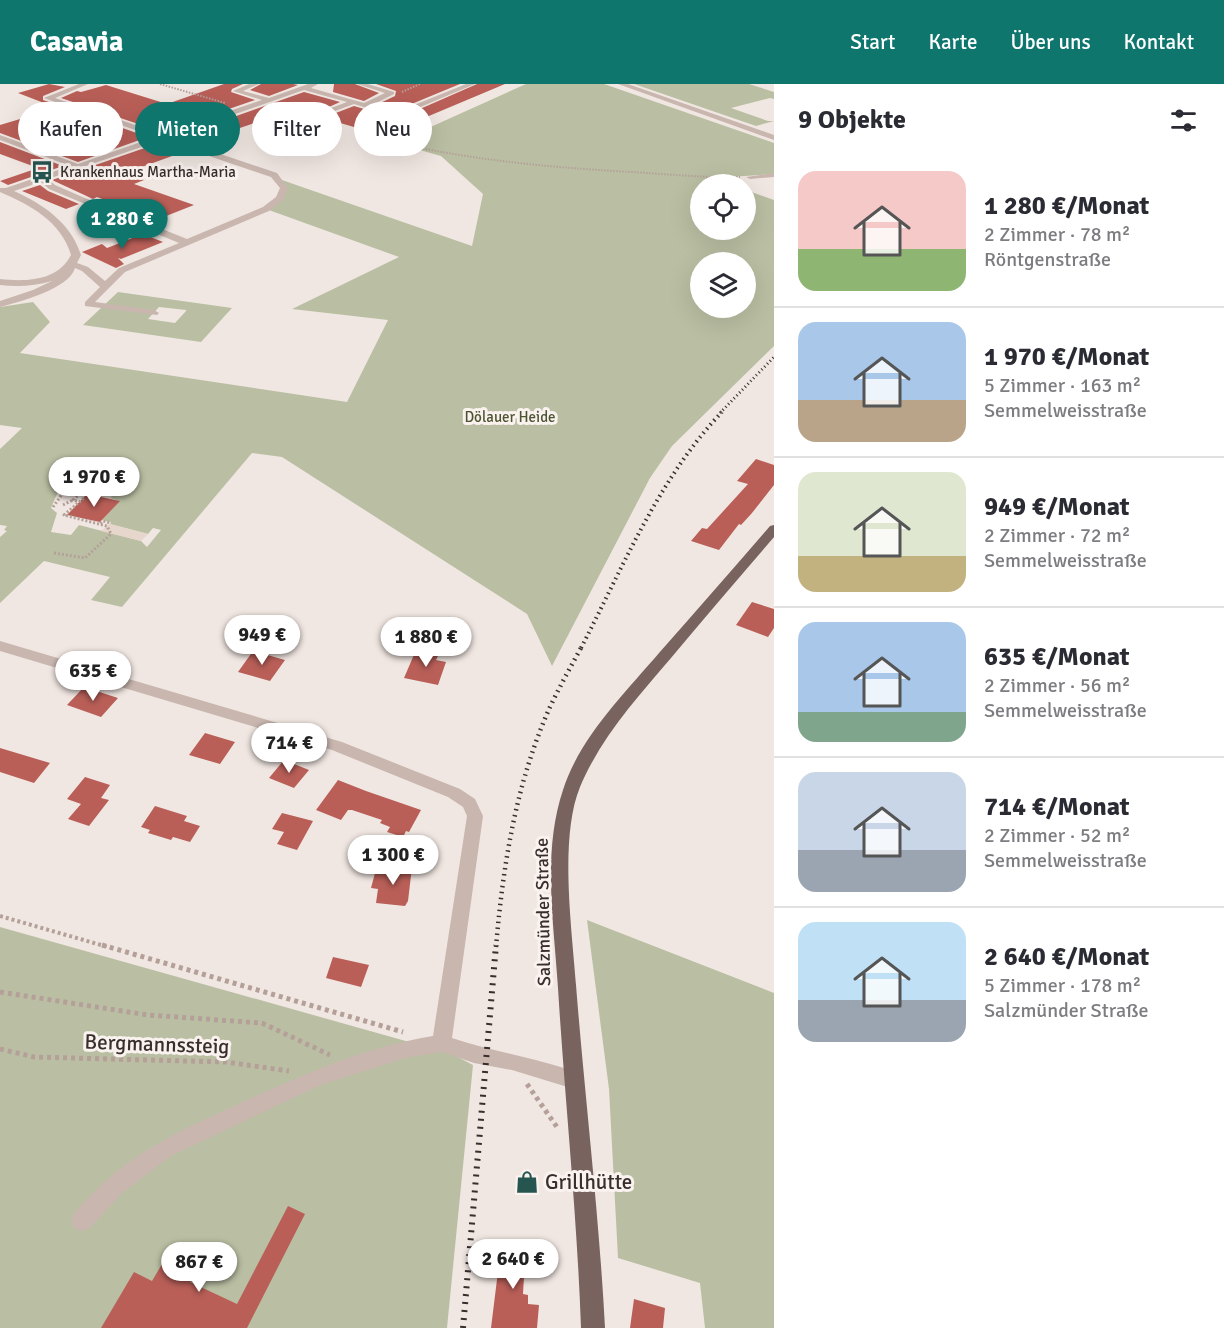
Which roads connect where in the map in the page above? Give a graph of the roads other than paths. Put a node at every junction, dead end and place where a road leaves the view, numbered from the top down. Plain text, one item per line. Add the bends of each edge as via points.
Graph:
1 (85, 84) edge
2 (256, 84) edge
3 (315, 84) edge
4 (360, 84) edge
5 (472, 84) edge
6 (621, 84) edge
7 (303, 88) junction
8 (318, 92) junction
9 (302, 98) dead end
10 (270, 100) junction
11 (353, 102) joint
12 (371, 102) edge
13 (429, 102) edge
14 (342, 106) edge
15 (240, 111) edge
16 (135, 127) edge
17 (0, 137) edge
18 (774, 138) edge
19 (135, 147) edge
20 (219, 156) edge
21 (79, 166) junction
22 (774, 175) edge
23 (756, 176) edge
24 (43, 179) junction
25 (3, 190) edge
26 (184, 244) junction
27 (72, 264) junction
28 (85, 269) junction
29 (122, 270) junction
30 (0, 282) edge
31 (106, 287) junction
32 (0, 303) edge
33 (153, 313) dead end
34 (774, 529) edge
35 (0, 646) edge
36 (442, 1042) junction
37 (574, 1080) junction
38 (82, 1220) dead end
39 (593, 1328) edge

1 - 16 street via 48,98
2 - 10 street via 236,91
3 - 7 street
4 - 12 street via 392,93
5 - 13 street
6 - 18 street
7 - 8 street
7 - 10 street
8 - 9 street
8 - 11 street
10 - 15 street
11 - 14 street
17 - 21 street
19 - 21 street
20 - 26 street via 274,175 283,184 283,193 266,209
21 - 24 street
22 - 23 street
24 - 25 street
24 - 26 street via 81,203
25 - 27 street via 38,208 64,231 75,247
26 - 29 street
27 - 28 street
27 - 30 street via 39,281
27 - 32 street via 69,274 54,284
28 - 29 street via 102,273
28 - 31 street
29 - 31 street
31 - 33 street via 88,304
34 - 37 main road, Salzmünder Straße via 617,711 590,750 571,789 561,837 561,901
35 - 36 street via 337,746 454,793 469,803 475,816
36 - 37 street
36 - 38 street via 405,1049 313,1079 165,1149 114,1186
37 - 39 main road, Salzmünder Straße via 589,1232

